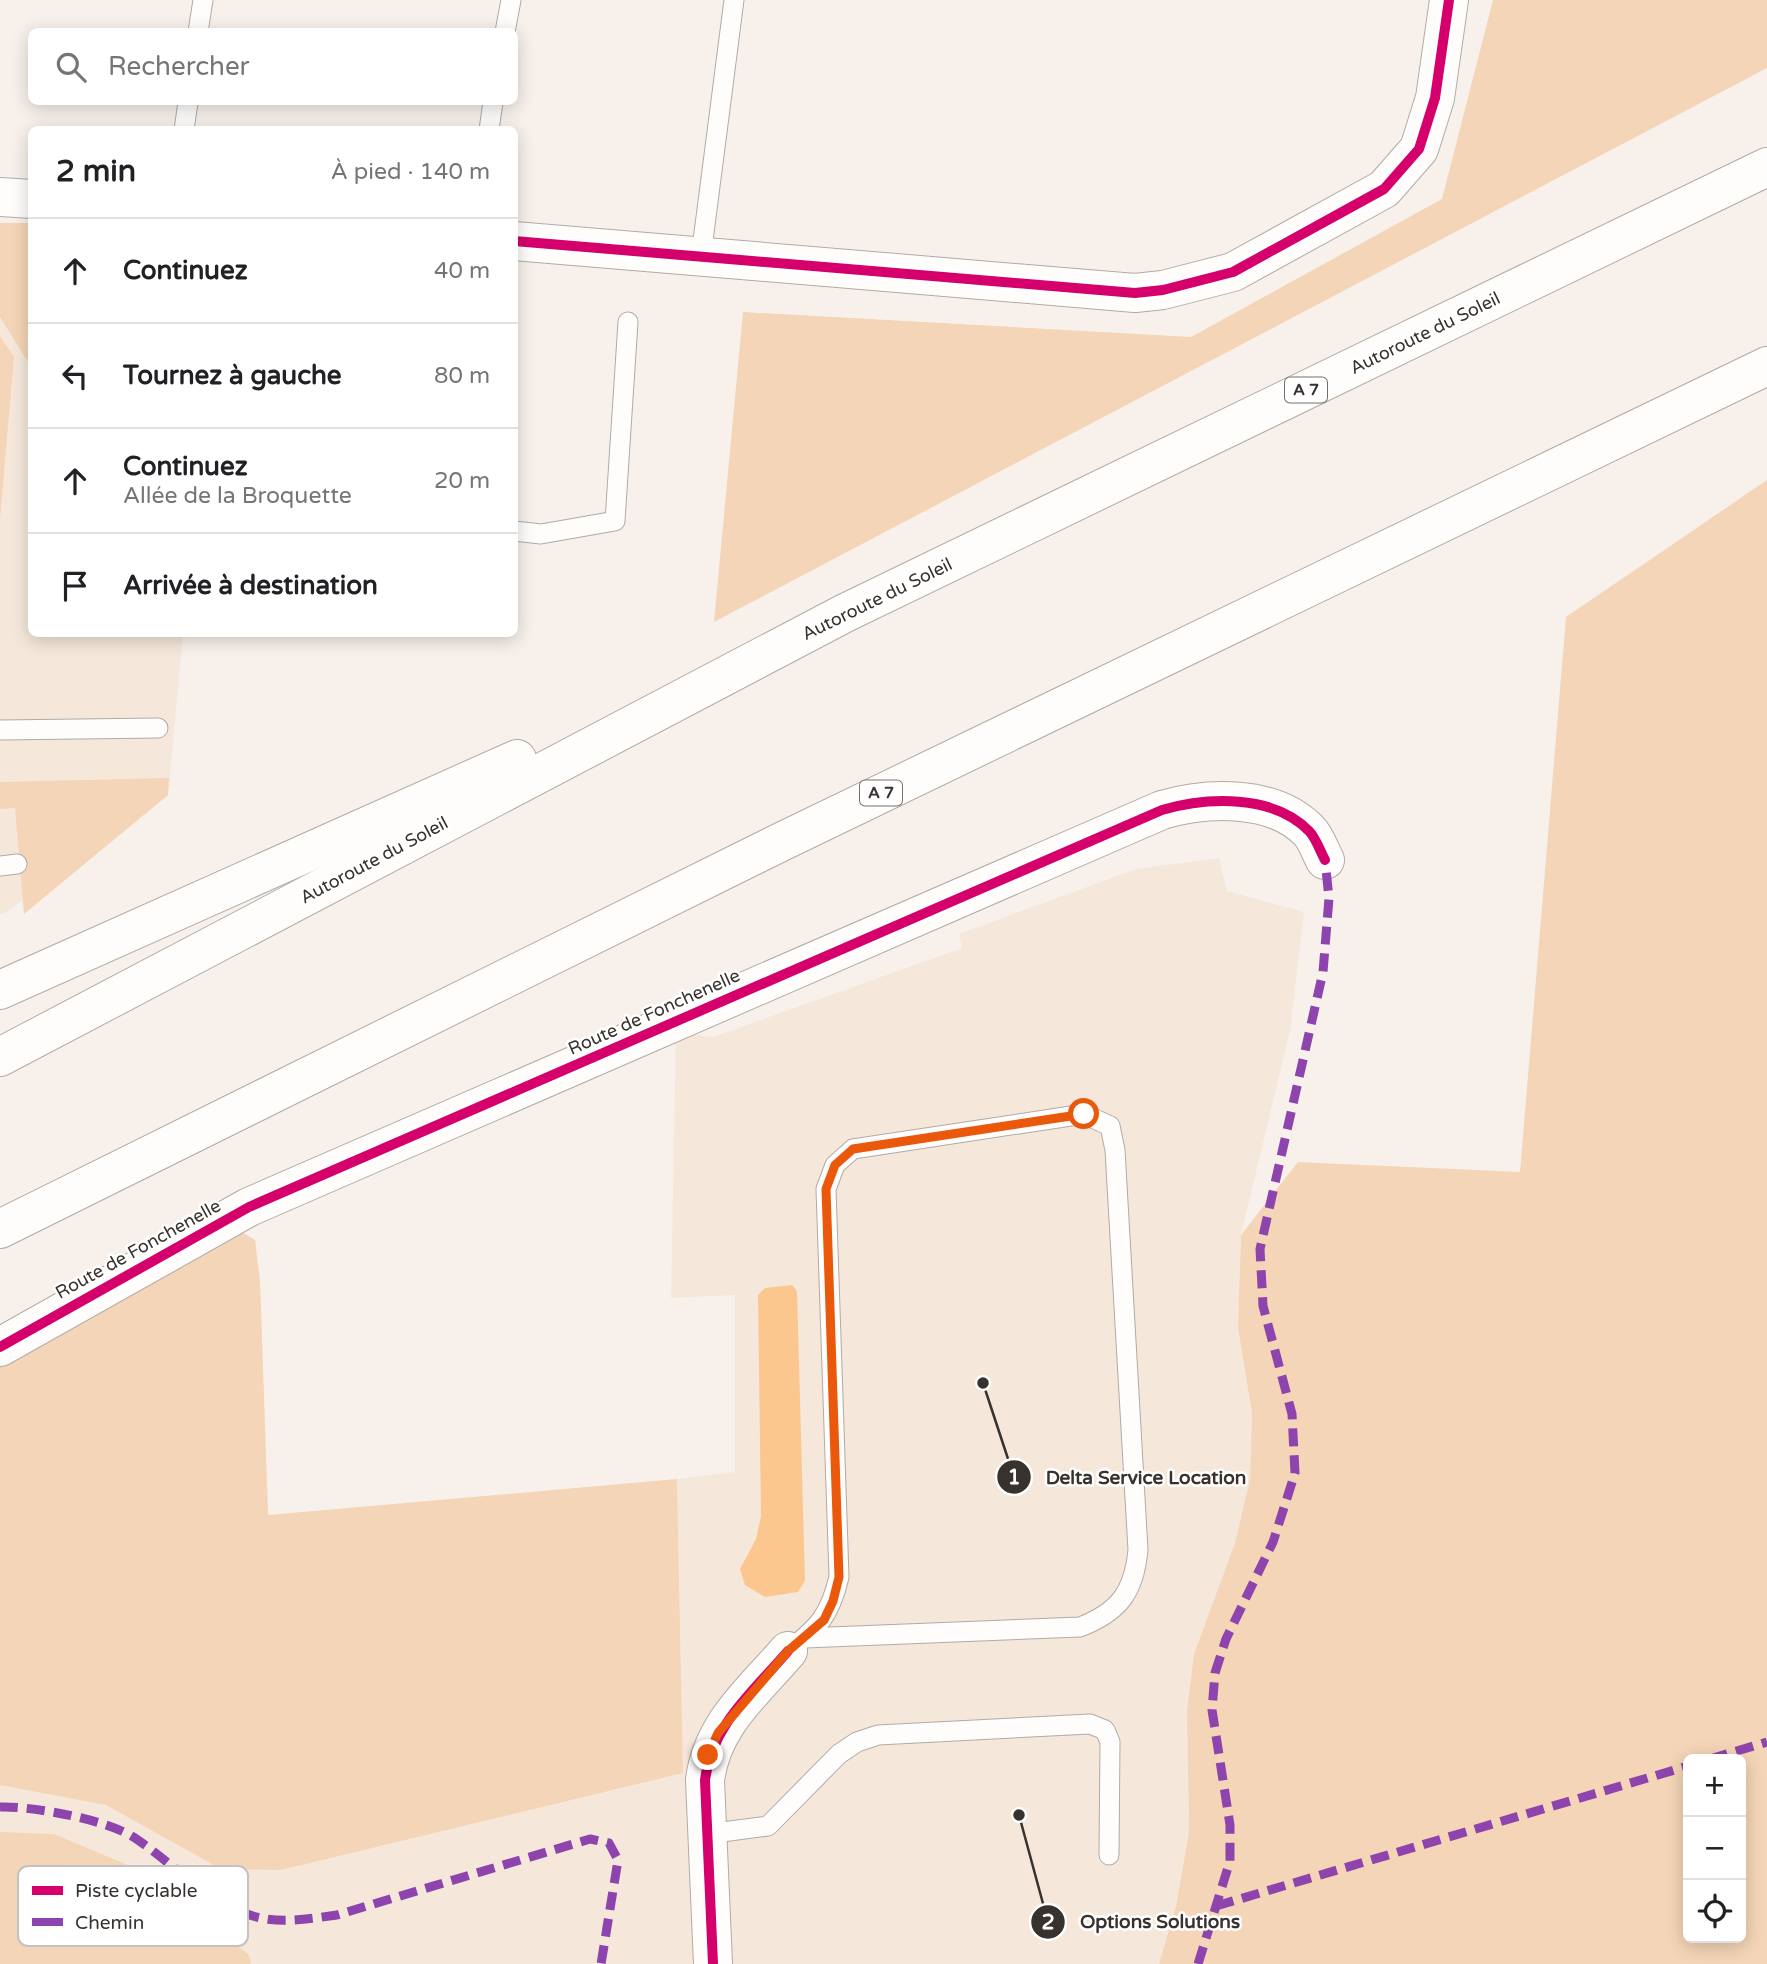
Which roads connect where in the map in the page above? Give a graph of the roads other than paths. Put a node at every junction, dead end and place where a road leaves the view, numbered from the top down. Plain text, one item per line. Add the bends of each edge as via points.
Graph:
1 (203, 0) edge
2 (511, 0) edge
3 (734, 0) edge
4 (1449, 0) edge
5 (199, 28) edge
6 (506, 28) edge
7 (188, 105) edge
8 (493, 105) edge
9 (185, 126) edge
10 (490, 126) edge
11 (1767, 167) edge
12 (0, 197) edge
13 (28, 199) edge
14 (518, 241) edge
15 (701, 256) junction
16 (628, 321) dead end
17 (1767, 366) edge
18 (518, 531) edge
19 (845, 613) junction
20 (158, 728) dead end
21 (0, 730) edge
22 (1325, 860) dead end
23 (0, 990) edge
24 (0, 1057) edge
25 (0, 1229) edge
26 (0, 1347) edge
27 (797, 1645) junction
28 (707, 1834) junction
29 (1109, 1855) dead end
30 (713, 1964) edge

1 - 5 lane
2 - 6 lane
3 - 15 lane
4 - 15 main road via 1435,99 1419,149 1384,189 1233,272 1135,293
7 - 9 lane
8 - 10 lane
11 - 19 main road, Autoroute du Soleil / A 7
12 - 13 main road
14 - 15 main road
16 - 18 lane via 615,521 541,534
17 - 25 main road, A 7 via 783,841
19 - 23 main road
19 - 24 main road, Autoroute du Soleil / A 7
20 - 21 lane
22 - 26 main road, Route de Fonchenelle via 1310,831 1283,812 1218,801 1189,802 1162,810 249,1207
27 - 27 lane via 1080,1627 1102,1618 1124,1598 1135,1576 1139,1550 1110,1126 1084,1114 853,1149 835,1165 826,1189 839,1577 824,1620
27 - 28 main road via 718,1733 708,1755 705,1780
28 - 29 lane via 768,1826 839,1754 878,1735 1090,1724 1105,1730 1110,1742
28 - 30 main road

